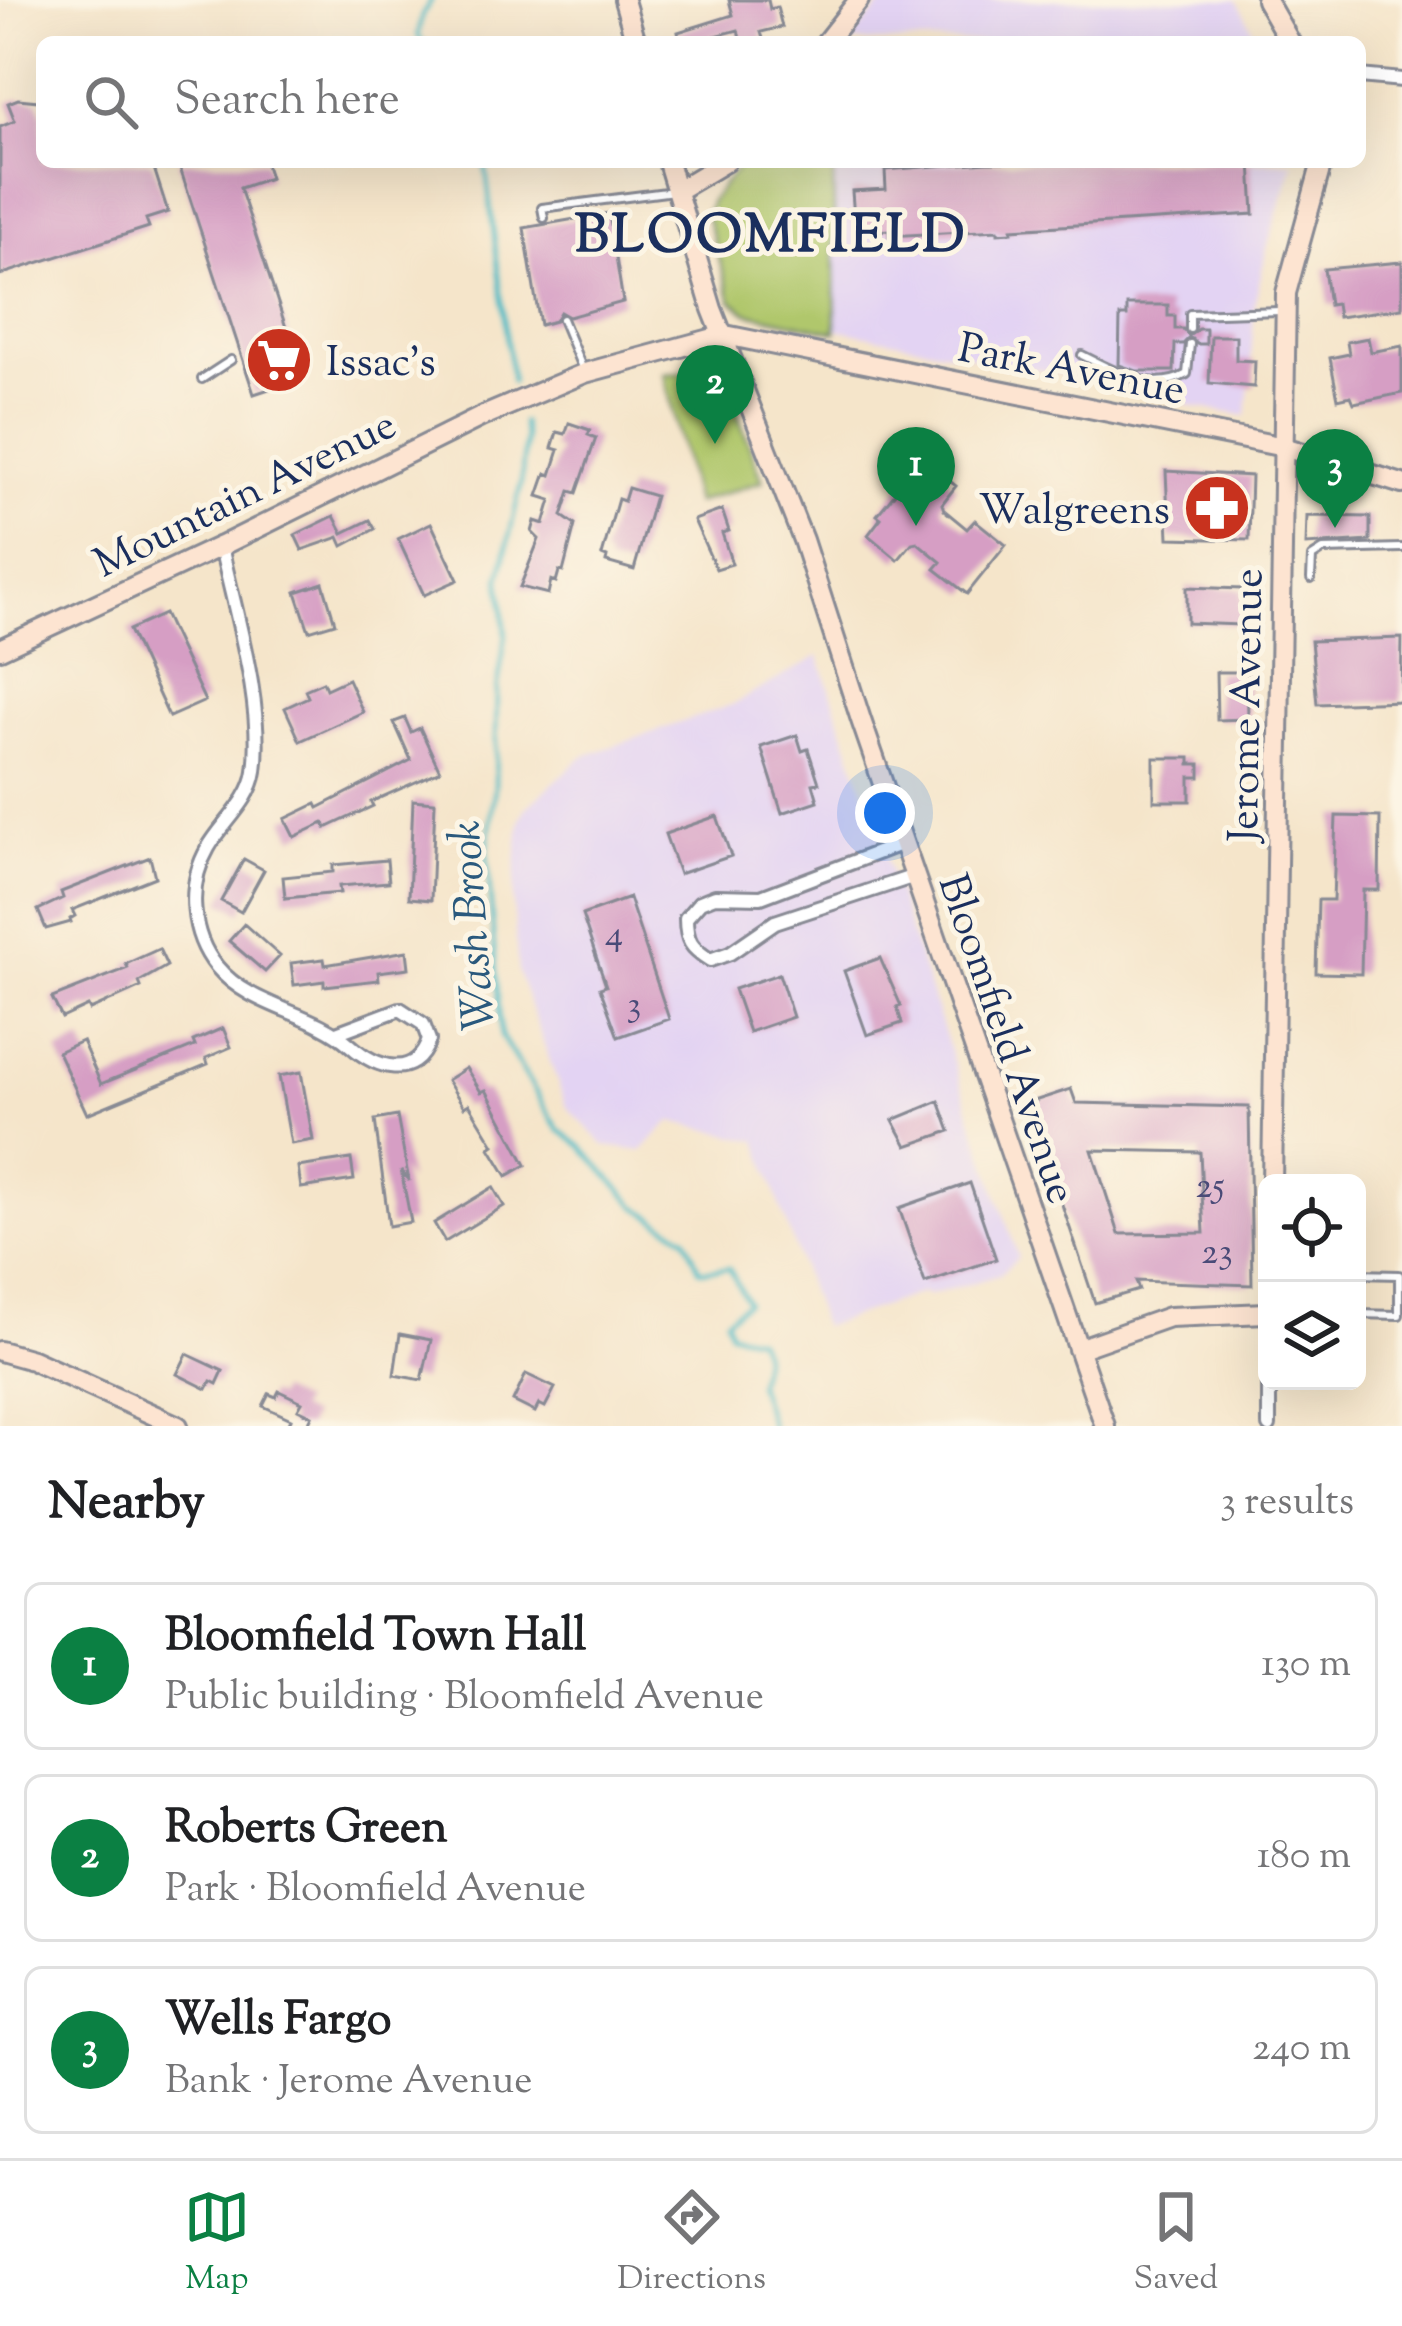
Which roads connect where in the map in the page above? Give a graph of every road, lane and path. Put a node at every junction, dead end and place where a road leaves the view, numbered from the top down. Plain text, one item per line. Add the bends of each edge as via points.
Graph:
1 (624, 0) edge
2 (860, 0) edge
3 (1266, 0) edge
4 (634, 36) edge
5 (831, 36) edge
6 (1287, 36) edge
7 (1366, 77) edge
8 (1402, 80) edge
9 (670, 168) edge
10 (714, 168) edge
11 (1320, 168) edge
12 (678, 190) junction
13 (544, 218) dead end
14 (1286, 311) junction
15 (562, 319) dead end
16 (1190, 328) dead end
17 (725, 335) junction
18 (1190, 344) dead end
19 (1082, 355) dead end
20 (231, 360) dead end
21 (584, 373) junction
22 (202, 380) dead end
23 (1284, 447) junction
24 (1402, 484) edge
25 (221, 547) junction
26 (1402, 548) edge
27 (1311, 580) dead end
28 (0, 649) edge
29 (903, 843) junction
30 (915, 876) junction
31 (337, 1033) junction
32 (1273, 1174) edge
33 (1366, 1274) edge
34 (1401, 1280) edge
35 (1258, 1313) edge
36 (1366, 1314) edge
37 (1078, 1348) junction
38 (0, 1351) edge
39 (1269, 1390) edge
40 (178, 1426) edge
41 (1105, 1426) edge
42 (1269, 1426) edge

1 - 4 main road
2 - 5 main road
3 - 6 main road
7 - 8 street
9 - 12 main road, Bloomfield Avenue
10 - 12 main road
11 - 14 main road, Jerome Avenue
12 - 13 lane via 565,202 542,208
12 - 17 main road, Bloomfield Avenue
14 - 16 lane via 1190,314
14 - 23 main road, Jerome Avenue
15 - 21 lane
17 - 21 main road, Mountain Avenue
17 - 23 main road, Park Avenue
17 - 29 main road, Bloomfield Avenue
18 - 19 lane via 1187,374 1176,381 1128,379
20 - 22 lane
21 - 25 main road, Mountain Avenue
23 - 24 main road, Park Avenue
23 - 32 main road, Jerome Avenue
25 - 28 main road, Mountain Avenue
25 - 31 street via 256,748 254,777 205,852 195,931 221,973
26 - 27 lane via 1323,550 1312,557
29 - 30 main road, Bloomfield Avenue
29 - 30 street via 760,897 700,902 686,918 686,937 710,960 776,922
30 - 37 main road, Bloomfield Avenue
31 - 31 street via 380,1065 402,1069 417,1062 429,1040 423,1024 400,1009
33 - 34 lane
34 - 36 lane via 1399,1315
35 - 37 main road via 1169,1317
37 - 41 main road, Bloomfield Avenue
38 - 40 main road
39 - 42 street

